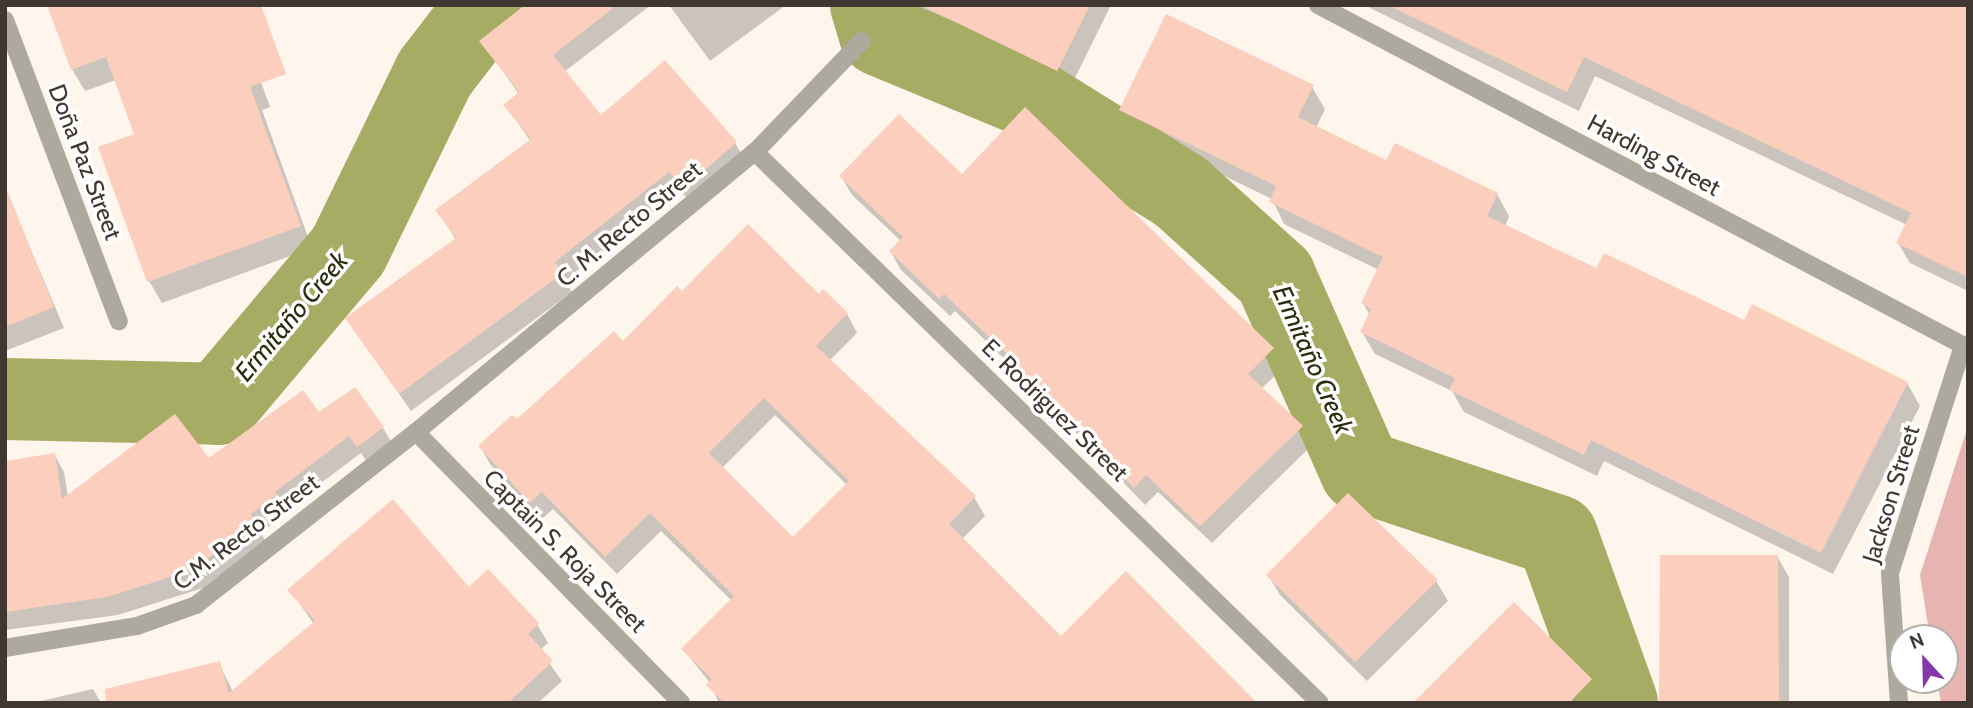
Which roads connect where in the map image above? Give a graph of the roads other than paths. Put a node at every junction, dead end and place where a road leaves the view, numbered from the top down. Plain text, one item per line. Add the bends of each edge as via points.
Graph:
1 (1318, 5) edge
2 (5, 20) edge
3 (862, 41) dead end
4 (755, 152) junction
5 (119, 321) dead end
6 (1965, 346) edge
7 (416, 432) junction
8 (5, 648) edge
9 (681, 703) edge
10 (1320, 703) edge
11 (1899, 703) edge

1 - 6 street, Harding Street
2 - 5 street, Doña Paz Street
3 - 4 street, C. M. Recto Street
4 - 7 street, C. M. Recto Street
4 - 10 street, E. Rodriguez Street
6 - 11 street, Jackson Street via 1890,573
7 - 8 street, C.M. Recto Street via 196,605 137,626
7 - 9 street, Captain S. Roja Street

